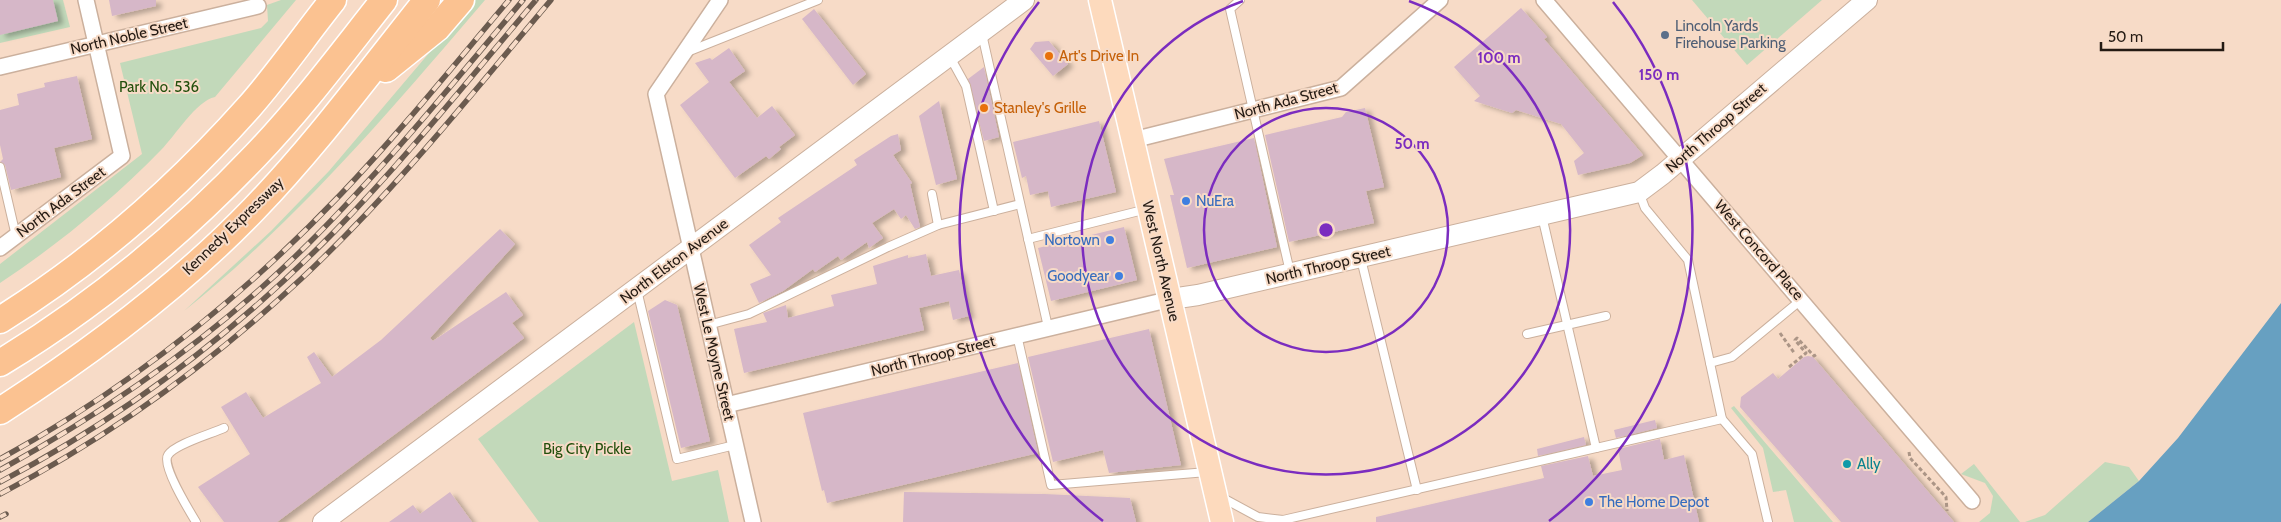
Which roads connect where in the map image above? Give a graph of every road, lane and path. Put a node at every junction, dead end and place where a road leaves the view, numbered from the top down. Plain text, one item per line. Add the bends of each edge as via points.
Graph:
1 (86, 0) edge
2 (333, 0) edge
3 (384, 0) edge
4 (427, 0) edge
5 (461, 0) edge
6 (720, 0) edge
7 (818, 0) edge
8 (1024, 0) edge
9 (1100, 0) edge
10 (1240, 0) edge
11 (1440, 0) edge
12 (1544, 0) edge
13 (1867, 0) edge
14 (257, 3) edge
15 (982, 32) junction
16 (96, 44) junction
17 (682, 54) junction
18 (950, 57) junction
19 (0, 67) edge
20 (354, 95) junction
21 (1252, 110) junction
22 (1133, 140) junction
23 (1681, 159) junction
24 (0, 167) edge
25 (1639, 192) junction
26 (932, 194) dead end
27 (1020, 204) junction
28 (1149, 209) junction
29 (994, 211) junction
30 (1542, 214) junction
31 (938, 225) junction
32 (16, 236) junction
33 (1028, 239) junction
34 (0, 248) edge
35 (690, 248) junction
36 (1361, 257) junction
37 (1290, 273) junction
38 (637, 289) junction
39 (1171, 299) junction
40 (1802, 300) junction
41 (1606, 316) dead end
42 (0, 320) edge
43 (708, 325) junction
44 (1567, 325) junction
45 (1048, 327) junction
46 (1785, 329) dead end
47 (1527, 334) dead end
48 (1017, 335) junction
49 (1795, 354) dead end
50 (1817, 354) dead end
51 (1710, 362) junction
52 (0, 363) edge
53 (1788, 367) dead end
54 (726, 405) junction
55 (0, 411) edge
56 (1722, 419) junction
57 (224, 428) dead end
58 (735, 445) junction
59 (1596, 448) junction
60 (1210, 471) junction
61 (1417, 490) junction
62 (1216, 494) junction
63 (1972, 501) dead end
64 (1282, 521) edge
65 (196, 522) edge
66 (323, 522) edge
67 (753, 522) edge
68 (1222, 522) edge
69 (1768, 522) edge

1 - 16 street
2 - 42 highway via 250,106 183,176 106,245
3 - 52 highway via 314,90 191,220 105,292
4 - 20 highway, Kennedy Expressway
5 - 20 highway via 437,28
6 - 17 street
7 - 17 lane
8 - 15 main road, North Elston Avenue
9 - 22 main road, West North Avenue
10 - 21 lane via 1230,9
11 - 21 street, North Ada Street via 1341,88
12 - 23 street, West Concord Place
13 - 23 main road, North Throop Street
14 - 16 street, North Noble Street
15 - 18 main road, North Elston Avenue
15 - 27 lane
16 - 19 street, North Noble Street
16 - 32 street, North Ada Street via 122,156
17 - 35 street, West Le Moyne Street via 656,94
18 - 29 lane via 966,86
18 - 35 main road, North Elston Avenue
20 - 55 highway, Kennedy Expressway via 312,147 253,210 186,273 87,352
21 - 22 street, North Ada Street
21 - 37 lane
22 - 28 main road, West North Avenue
23 - 25 main road, North Throop Street
23 - 40 street, West Concord Place
24 - 32 lane
25 - 30 main road, North Throop Street
25 - 51 lane via 1645,208 1688,260
26 - 31 lane
27 - 29 lane
27 - 33 lane
28 - 33 lane
28 - 39 main road, West North Avenue
29 - 31 lane
30 - 36 main road, North Throop Street
30 - 44 lane
31 - 43 lane via 749,314
32 - 34 street, North Ada Street
33 - 45 lane
35 - 38 main road, North Elston Avenue
35 - 43 street, West Le Moyne Street
36 - 37 main road, North Throop Street
36 - 61 lane
37 - 39 main road, North Throop Street
38 - 58 lane via 678,459
38 - 66 main road, North Elston Avenue
39 - 45 street, North Throop Street
39 - 60 main road, West North Avenue
40 - 51 lane via 1732,357
40 - 63 street, West Concord Place
41 - 44 lane
43 - 54 street, West Le Moyne Street
44 - 47 lane
44 - 59 lane
45 - 48 street, North Throop Street
46 - 49 path via 1779,334
48 - 54 street, North Throop Street
48 - 60 lane via 1051,485
50 - 53 path via 1814,356 1798,338 1795,340 1806,353
51 - 56 lane
54 - 58 street, West Le Moyne Street
56 - 59 lane
56 - 69 lane via 1752,454
57 - 65 lane via 184,445 166,458 175,484
58 - 67 street, West Le Moyne Street
59 - 61 lane
60 - 62 main road, West North Avenue
61 - 64 lane
62 - 64 lane via 1258,517
62 - 68 main road, West North Avenue

